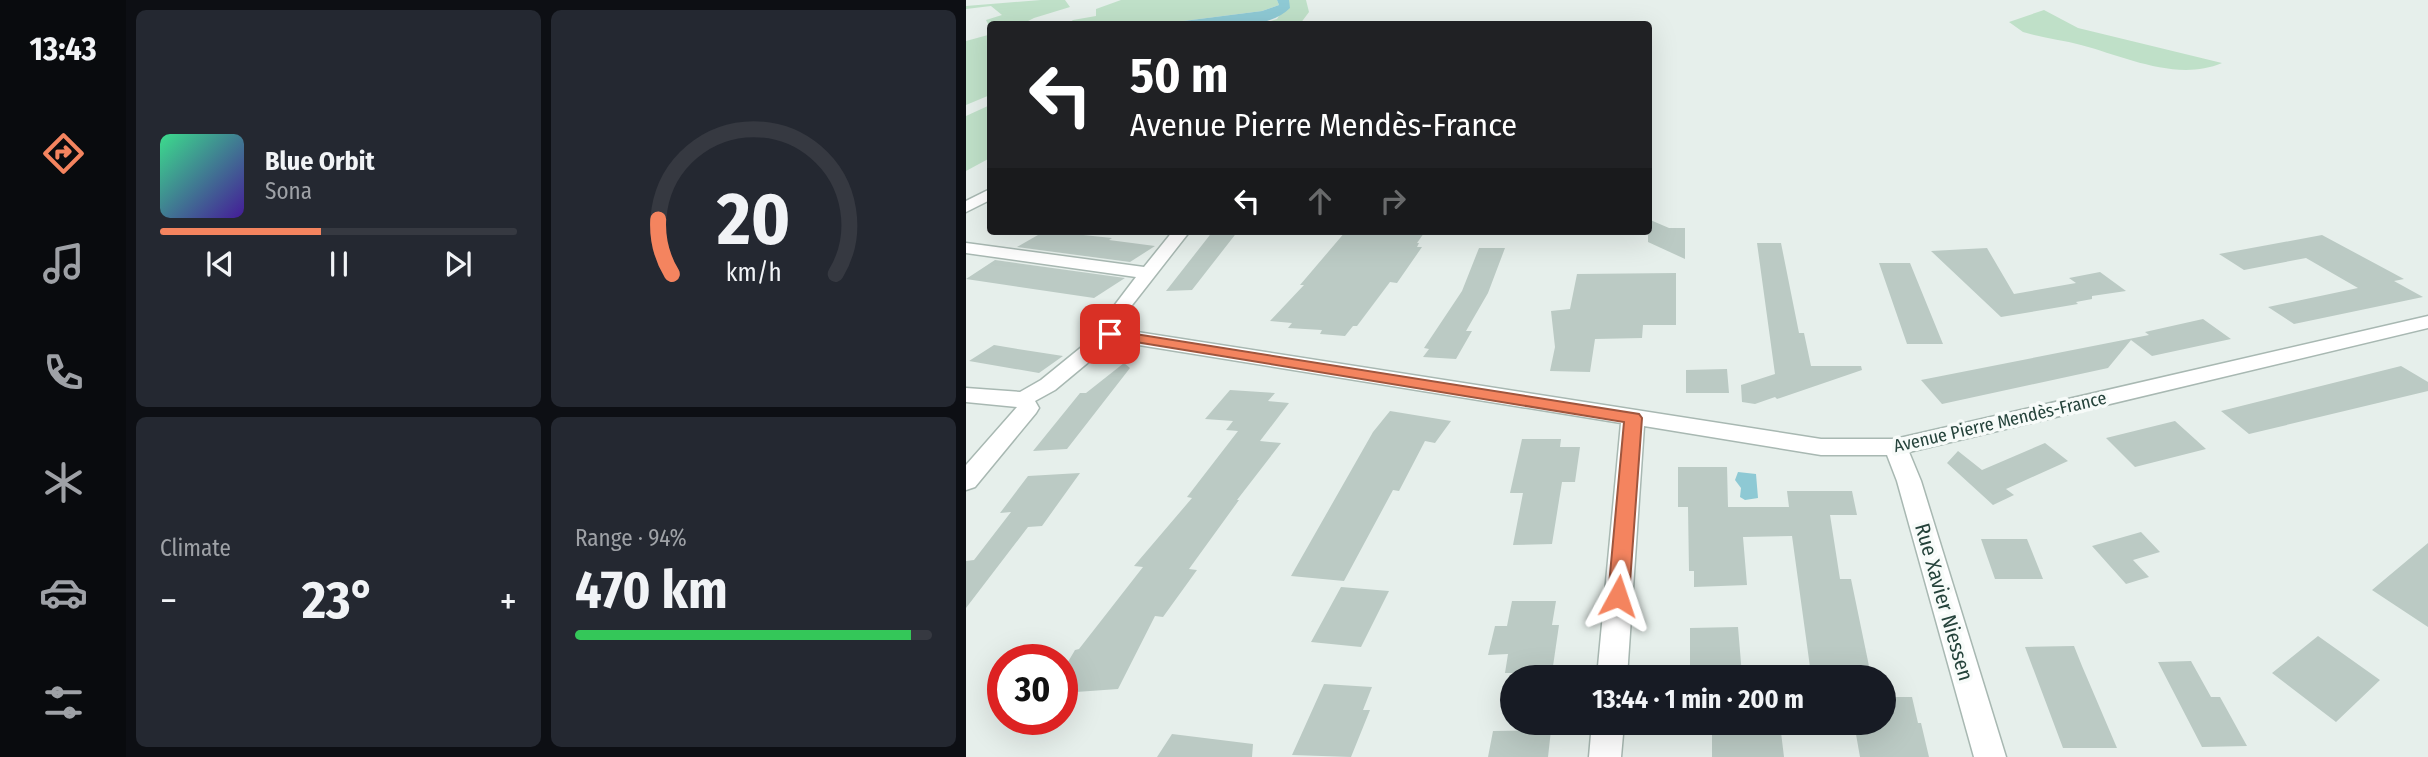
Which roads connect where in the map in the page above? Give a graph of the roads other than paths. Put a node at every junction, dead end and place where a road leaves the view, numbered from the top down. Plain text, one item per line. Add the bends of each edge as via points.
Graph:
1 (987, 196) edge
2 (966, 207) edge
3 (1179, 235) edge
4 (966, 248) edge
5 (1147, 273) junction
6 (2428, 322) edge
7 (1110, 334) junction
8 (966, 395) edge
9 (1023, 400) junction
10 (1633, 418) junction
11 (1895, 447) junction
12 (966, 481) edge
13 (1613, 665) edge
14 (1607, 735) edge
15 (1605, 757) edge
16 (1990, 757) edge

1 - 2 street
3 - 5 street
4 - 5 street
5 - 7 street via 1113,317
6 - 11 street, Avenue Pierre Mendès-France
7 - 9 street
7 - 10 street, Avenue Pierre Mendès-France
8 - 9 street
9 - 12 street via 1027,408 1023,414
10 - 11 street, Avenue Pierre Mendès-France via 1821,447
10 - 13 street
11 - 16 street, Rue Xavier Niessen
14 - 15 street

